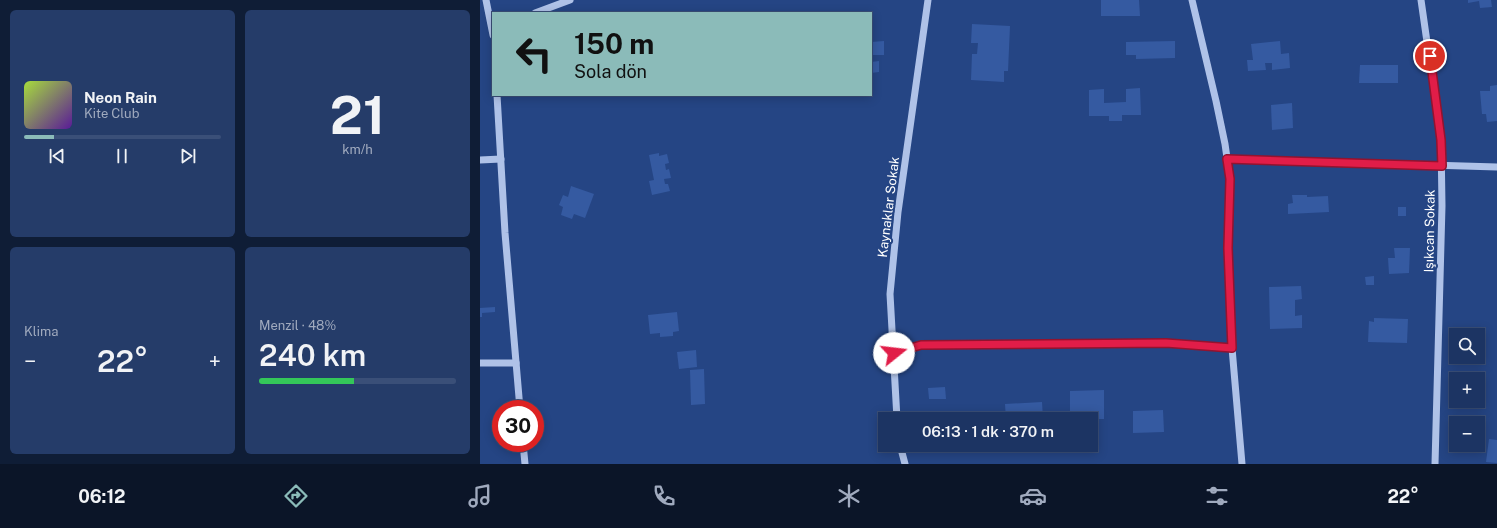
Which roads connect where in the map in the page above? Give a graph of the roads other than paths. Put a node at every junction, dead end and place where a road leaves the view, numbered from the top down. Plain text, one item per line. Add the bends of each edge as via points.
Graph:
1 (486, 0) edge
2 (570, 0) edge
3 (928, 0) edge
4 (1192, 0) edge
5 (1421, 0) edge
6 (538, 12) edge
7 (492, 30) edge
8 (497, 96) edge
9 (501, 159) junction
10 (1227, 159) junction
11 (480, 160) edge
12 (1442, 166) junction
13 (1497, 167) edge
14 (1232, 348) junction
15 (894, 353) junction
16 (480, 363) edge
17 (516, 363) junction
18 (519, 400) edge
19 (897, 412) edge
20 (524, 452) edge
21 (902, 452) edge
22 (526, 464) edge
23 (905, 464) edge
24 (1242, 464) edge
25 (1435, 464) edge

1 - 7 street
2 - 6 street
3 - 15 street, Kaynaklar Sokak via 898,212 890,294
4 - 10 street
5 - 12 street, Işıkcan Sokak via 1441,140
8 - 9 street
9 - 11 street
9 - 17 street
10 - 12 street
10 - 14 street via 1230,179 1228,248
12 - 13 street
12 - 25 street, Işıkcan Sokak
14 - 15 street via 1166,343 921,345
14 - 24 street
15 - 19 street, Kaynaklar Sokak
16 - 17 street
17 - 18 street
20 - 22 street
21 - 23 street

